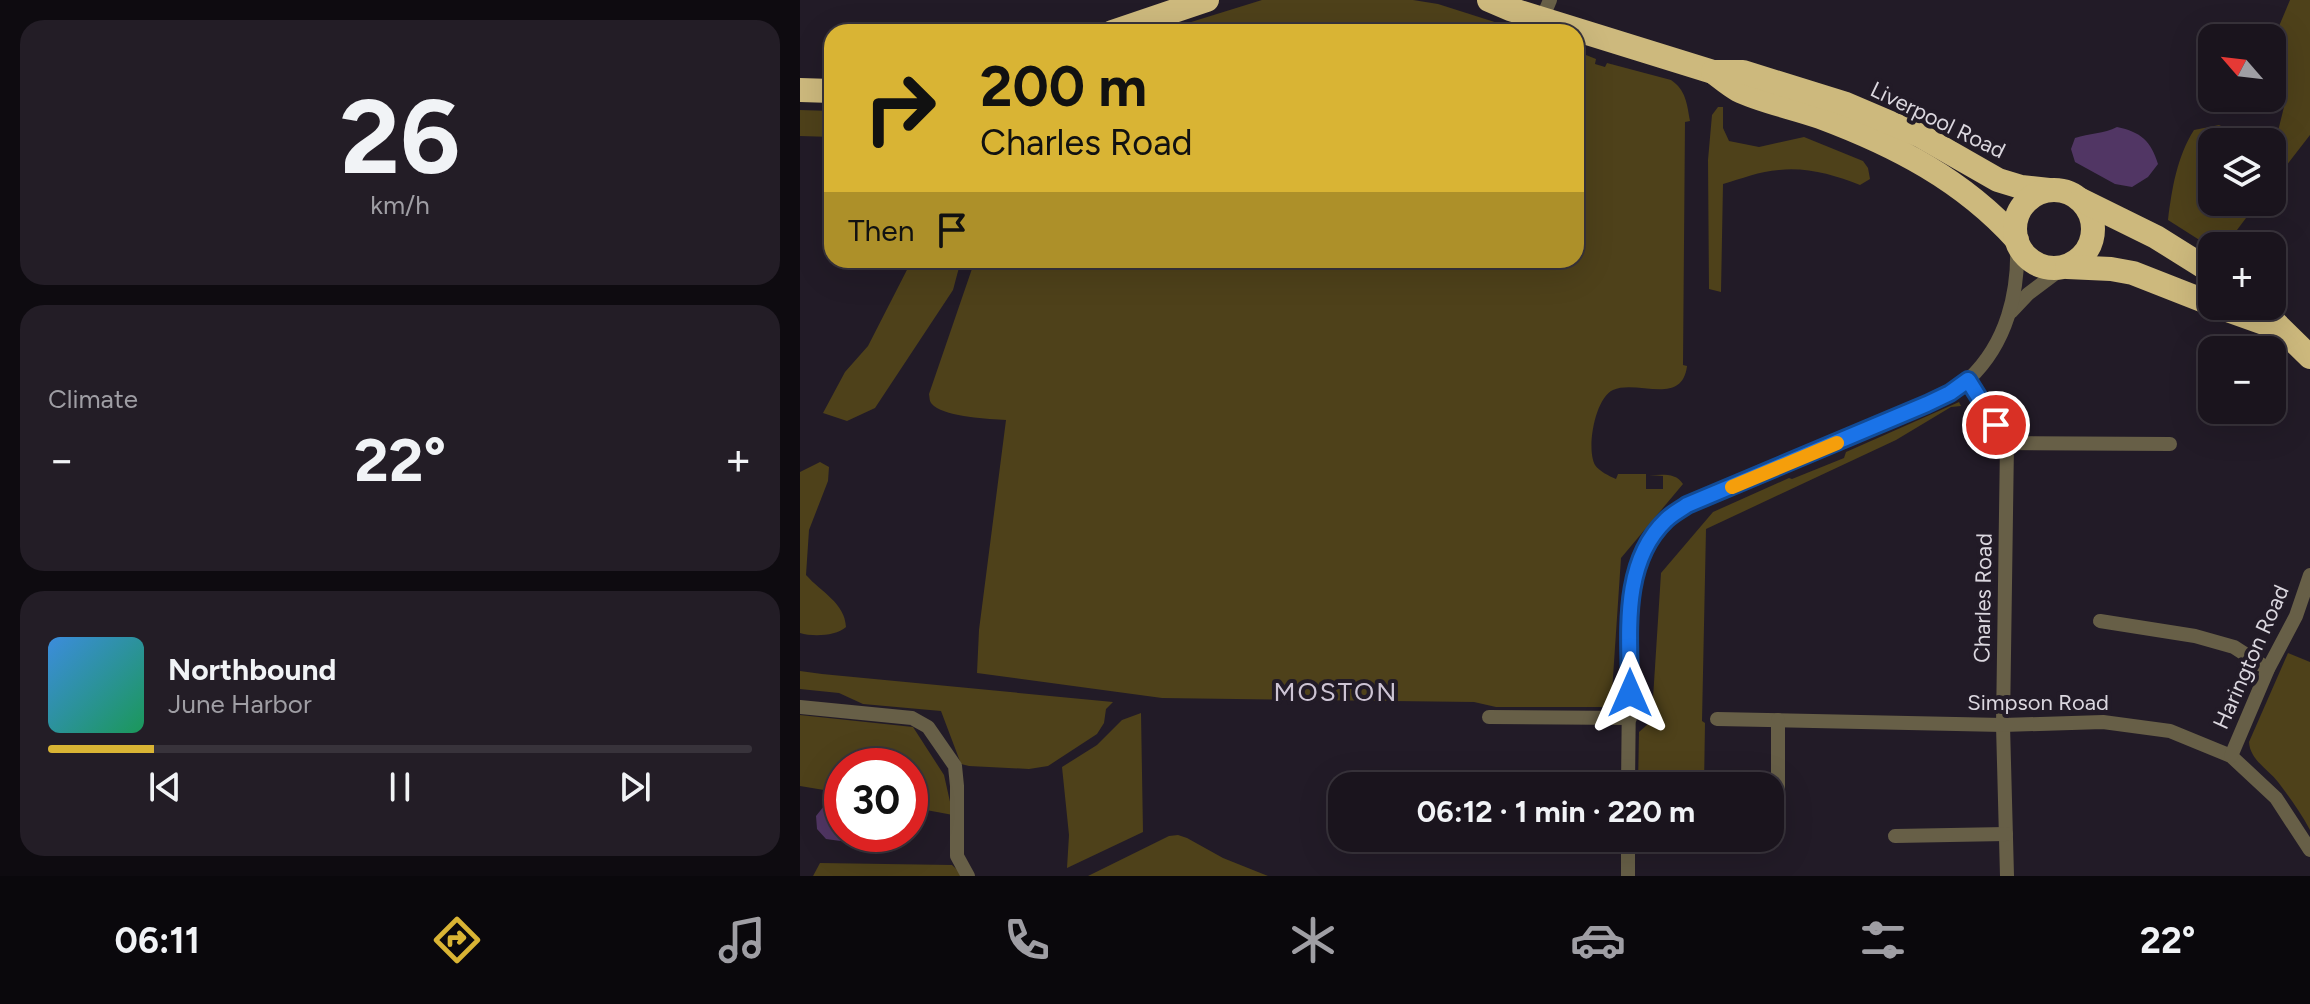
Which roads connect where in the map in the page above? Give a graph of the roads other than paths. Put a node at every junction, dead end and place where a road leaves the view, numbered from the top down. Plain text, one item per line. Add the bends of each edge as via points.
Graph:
1 (1207, 0) edge
2 (1472, 0) edge
3 (1499, 4) edge
4 (1546, 10) edge
5 (1136, 24) edge
6 (1584, 24) edge
7 (1584, 24) edge
8 (1713, 72) junction
9 (800, 90) edge
10 (824, 91) edge
11 (2049, 190) junction
12 (2081, 200) junction
13 (2017, 242) junction
14 (2198, 263) edge
15 (2066, 267) junction
16 (2198, 299) edge
17 (2011, 312) junction
18 (2257, 320) edge
19 (2274, 320) edge
20 (2285, 330) junction
21 (2310, 357) edge
22 (1968, 380) junction
23 (2007, 443) junction
24 (2170, 444) dead end
25 (2310, 575) edge
26 (2100, 621) dead end
27 (2268, 669) junction
28 (800, 707) edge
29 (1489, 717) dead end
30 (1630, 718) junction
31 (1717, 719) dead end
32 (1778, 720) junction
33 (2003, 725) junction
34 (2231, 756) junction
35 (1628, 772) edge
36 (1778, 772) edge
37 (2006, 834) junction
38 (1895, 836) dead end
39 (2310, 850) edge
40 (1628, 852) edge
41 (968, 876) edge
42 (1628, 876) edge
43 (2007, 876) edge

1 - 5 highway
2 - 3 highway, Liverpool Road
3 - 4 highway, Liverpool Road
4 - 7 highway, Liverpool Road
6 - 8 highway, Liverpool Road
8 - 11 highway, Liverpool Road via 1743,72 1846,104 1921,136 1998,180
8 - 13 highway, Liverpool Road via 1738,90 1908,155 1966,191
9 - 10 highway
11 - 12 highway
11 - 13 highway via 2025,202 2015,227
12 - 14 highway
12 - 15 highway via 2090,210 2093,237 2088,250
13 - 15 highway via 2031,261
13 - 17 street
15 - 16 highway via 2133,273
15 - 17 street
17 - 22 street via 1995,346
18 - 20 highway
19 - 20 highway
20 - 21 highway
22 - 23 street
22 - 30 street via 1927,404 1687,505 1666,520 1649,543 1630,598
23 - 24 street
23 - 33 street, Charles Road
25 - 27 street, Harington Road
26 - 27 street via 2234,647
27 - 34 street, Harington Road
28 - 41 street via 912,718 928,727 955,766 957,856
29 - 30 street
30 - 35 street
31 - 32 street, Simpson Road
32 - 33 street, Simpson Road
32 - 36 street
33 - 34 street, Simpson Road via 2103,722 2170,731
33 - 37 street, Charles Road
34 - 39 street, Simpson Road via 2276,798
37 - 38 street
37 - 43 street, Charles Road
40 - 42 street

